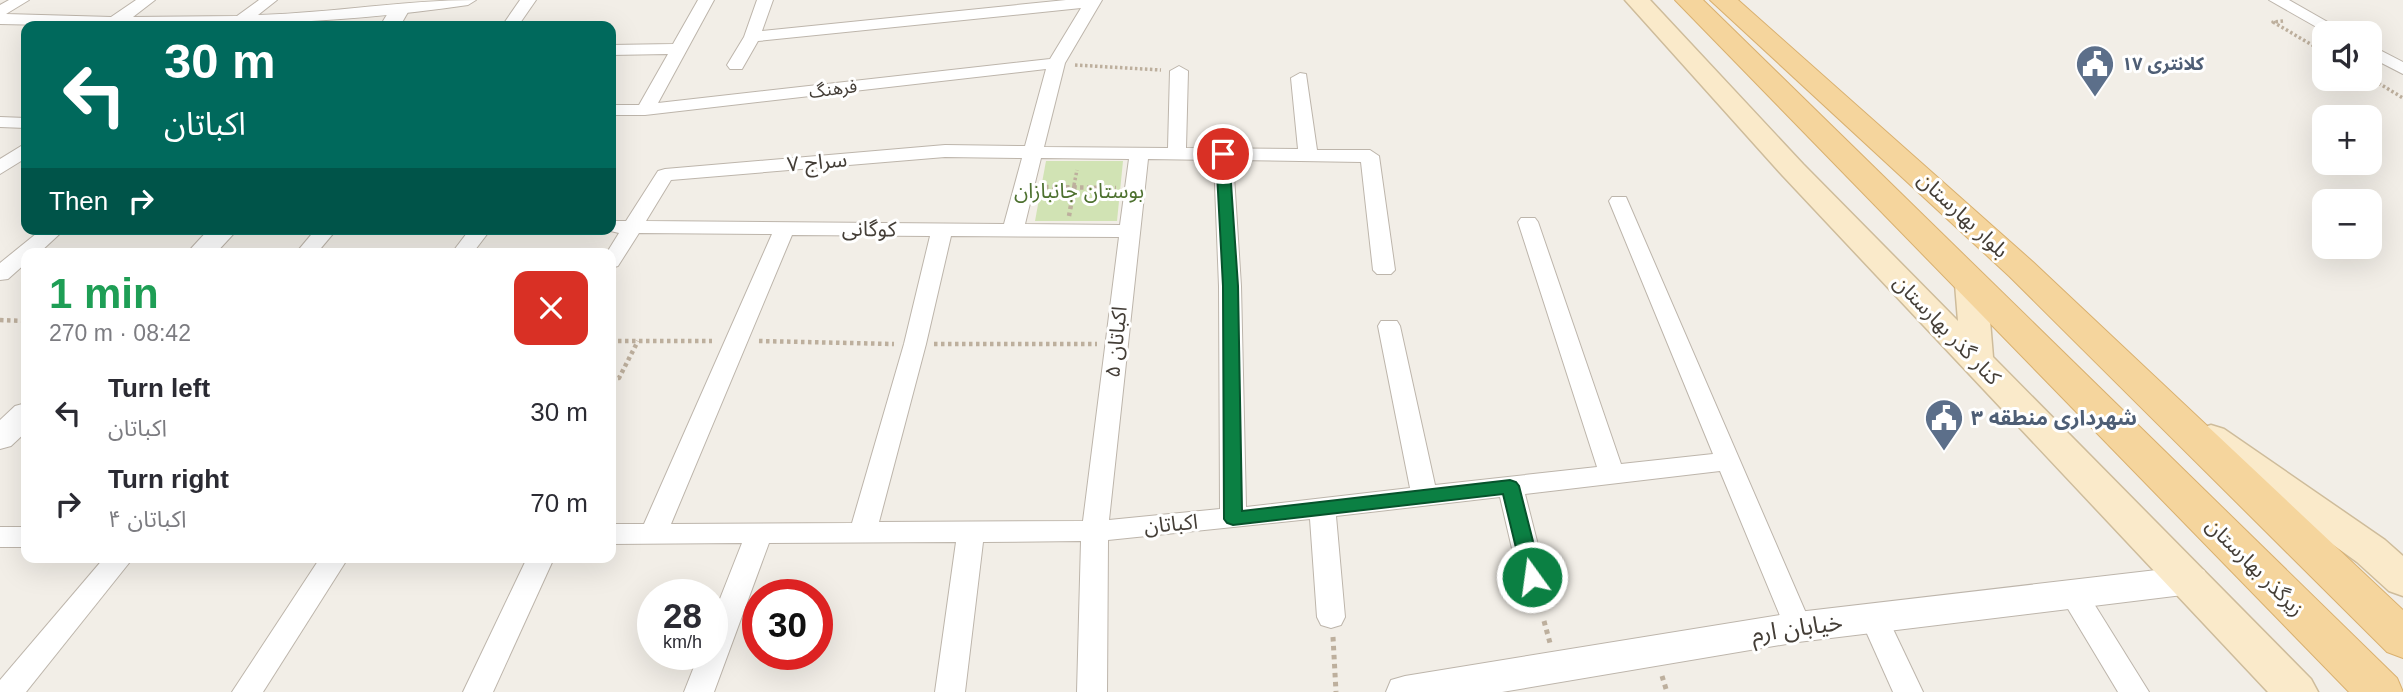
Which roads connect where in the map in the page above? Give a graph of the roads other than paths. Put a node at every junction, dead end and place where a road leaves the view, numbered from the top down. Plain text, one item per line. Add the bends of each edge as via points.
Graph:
1 (21, 0) edge
2 (147, 0) edge
3 (269, 0) edge
4 (468, 0) edge
5 (528, 0) edge
6 (706, 0) edge
7 (765, 0) edge
8 (1637, 0) edge
9 (2312, 0) edge
10 (1094, 1) edge
11 (2283, 3) edge
12 (1717, 10) edge
13 (0, 11) edge
14 (0, 19) edge
15 (394, 19) edge
16 (76, 21) edge
17 (116, 21) edge
18 (240, 21) edge
19 (346, 21) edge
20 (513, 21) edge
21 (2317, 21) edge
22 (752, 37) junction
23 (679, 49) junction
24 (616, 50) edge
25 (2403, 51) edge
26 (2382, 52) edge
27 (2382, 57) edge
28 (1056, 63) junction
29 (736, 65) dead end
30 (1800, 69) junction
31 (2403, 69) edge
32 (1179, 71) road end
33 (1763, 74) junction
34 (1300, 78) dead end
35 (616, 110) edge
36 (645, 110) junction
37 (0, 122) edge
38 (21, 123) edge
39 (1031, 151) junction
40 (21, 153) edge
41 (1139, 153) junction
42 (1177, 153) junction
43 (1223, 154) junction
44 (1308, 155) junction
45 (0, 168) edge
46 (1619, 201) dead end
47 (1528, 222) dead end
48 (616, 227) edge
49 (633, 227) junction
50 (785, 229) junction
51 (942, 230) junction
52 (1013, 230) junction
53 (1128, 232) junction
54 (48, 235) edge
55 (219, 235) edge
56 (32, 248) edge
57 (205, 248) edge
58 (616, 254) edge
59 (21, 257) edge
60 (1384, 270) dead end
61 (0, 274) edge
62 (1971, 284) junction
63 (1389, 326) dead end
64 (1977, 362) junction
65 (2150, 395) junction
66 (21, 419) edge
67 (0, 438) edge
68 (2129, 443) joint
69 (1729, 461) junction
70 (1612, 475) junction
71 (1510, 486) junction
72 (1424, 496) junction
73 (1322, 508) junction
74 (1233, 519) junction
75 (971, 531) junction
76 (1095, 531) junction
77 (863, 532) junction
78 (760, 533) junction
79 (616, 534) edge
80 (653, 534) junction
81 (0, 537) edge
82 (21, 537) edge
83 (116, 563) edge
84 (332, 563) edge
85 (539, 563) edge
86 (2191, 580) junction
87 (2403, 580) edge
88 (2073, 594) junction
89 (1538, 600) road end
90 (1331, 617) road end
91 (1874, 618) junction
92 (1798, 627) junction
93 (2403, 639) edge
94 (1476, 686) edge
95 (8, 692) edge
96 (247, 692) edge
97 (478, 692) edge
98 (699, 692) edge
99 (950, 692) edge
100 (1092, 692) edge
101 (1405, 692) edge
102 (1909, 692) edge
103 (2134, 692) edge
104 (2296, 692) edge
105 (2380, 692) edge

1 - 13 street
2 - 17 street
3 - 18 street
4 - 15 street
5 - 20 street
6 - 23 street
7 - 22 street
8 - 64 main road, کنار گذر بهارستان
9 - 11 street
10 - 22 street
10 - 28 street
11 - 21 street
12 - 30 main road, بلوار بهارستان
12 - 33 main road, بلوار بهارستان
14 - 16 street
15 - 19 street
22 - 29 street
23 - 24 street
23 - 36 street
25 - 26 street
27 - 31 street
28 - 36 street, فرهنگ
28 - 39 street
30 - 33 main road via 1763,54 1755,59
30 - 65 main road, بلوار بهارستان via 2021,268
32 - 42 street
33 - 62 main road, بلوار بهارستان
34 - 44 street
35 - 36 street, فرهنگ
37 - 38 street
39 - 41 street
39 - 49 street, سراج ۷ via 944,151 665,174
39 - 52 street
40 - 45 street
41 - 42 street
41 - 53 street, اکباتان ۵
42 - 43 street
43 - 44 street
43 - 74 street
44 - 60 street via 1370,156
46 - 69 street
47 - 70 street
48 - 49 street, کوگانی
49 - 50 street, کوگانی
49 - 58 street
50 - 51 street, کوگانی
50 - 80 street
51 - 52 street, کوگانی
51 - 77 street
52 - 53 street, کوگانی
53 - 76 street, اکباتان ۵
54 - 56 street
55 - 57 street
59 - 61 street
62 - 64 main road
62 - 68 main road, بلوار بهارستان
63 - 72 street
64 - 86 main road, کنار گذر بهارستان
65 - 87 main road via 2371,551
65 - 93 main road, بلوار بهارستان
66 - 67 street
68 - 105 main road, زیرگذر بهارستان
69 - 70 street, اکباتان
69 - 92 street
70 - 71 street, اکباتان
71 - 72 street, اکباتان
71 - 89 street
72 - 73 street, اکباتان
73 - 74 street, اکباتان
73 - 90 street
74 - 76 street, اکباتان
75 - 76 street, اکباتان
75 - 77 street, اکباتان
75 - 99 street
76 - 100 street, اکباتان ۵
77 - 78 street, اکباتان
78 - 80 street, اکباتان
78 - 98 street
79 - 80 street, اکباتان
81 - 82 street
83 - 95 street
84 - 96 street
85 - 97 street
86 - 88 street, خیابان ارم
86 - 104 main road, کنار گذر بهارستان
88 - 91 street, خیابان ارم
88 - 103 street
91 - 92 street, خیابان ارم
91 - 102 street
92 - 94 street, خیابان ارم via 1557,667
94 - 101 street, خیابان ارم

